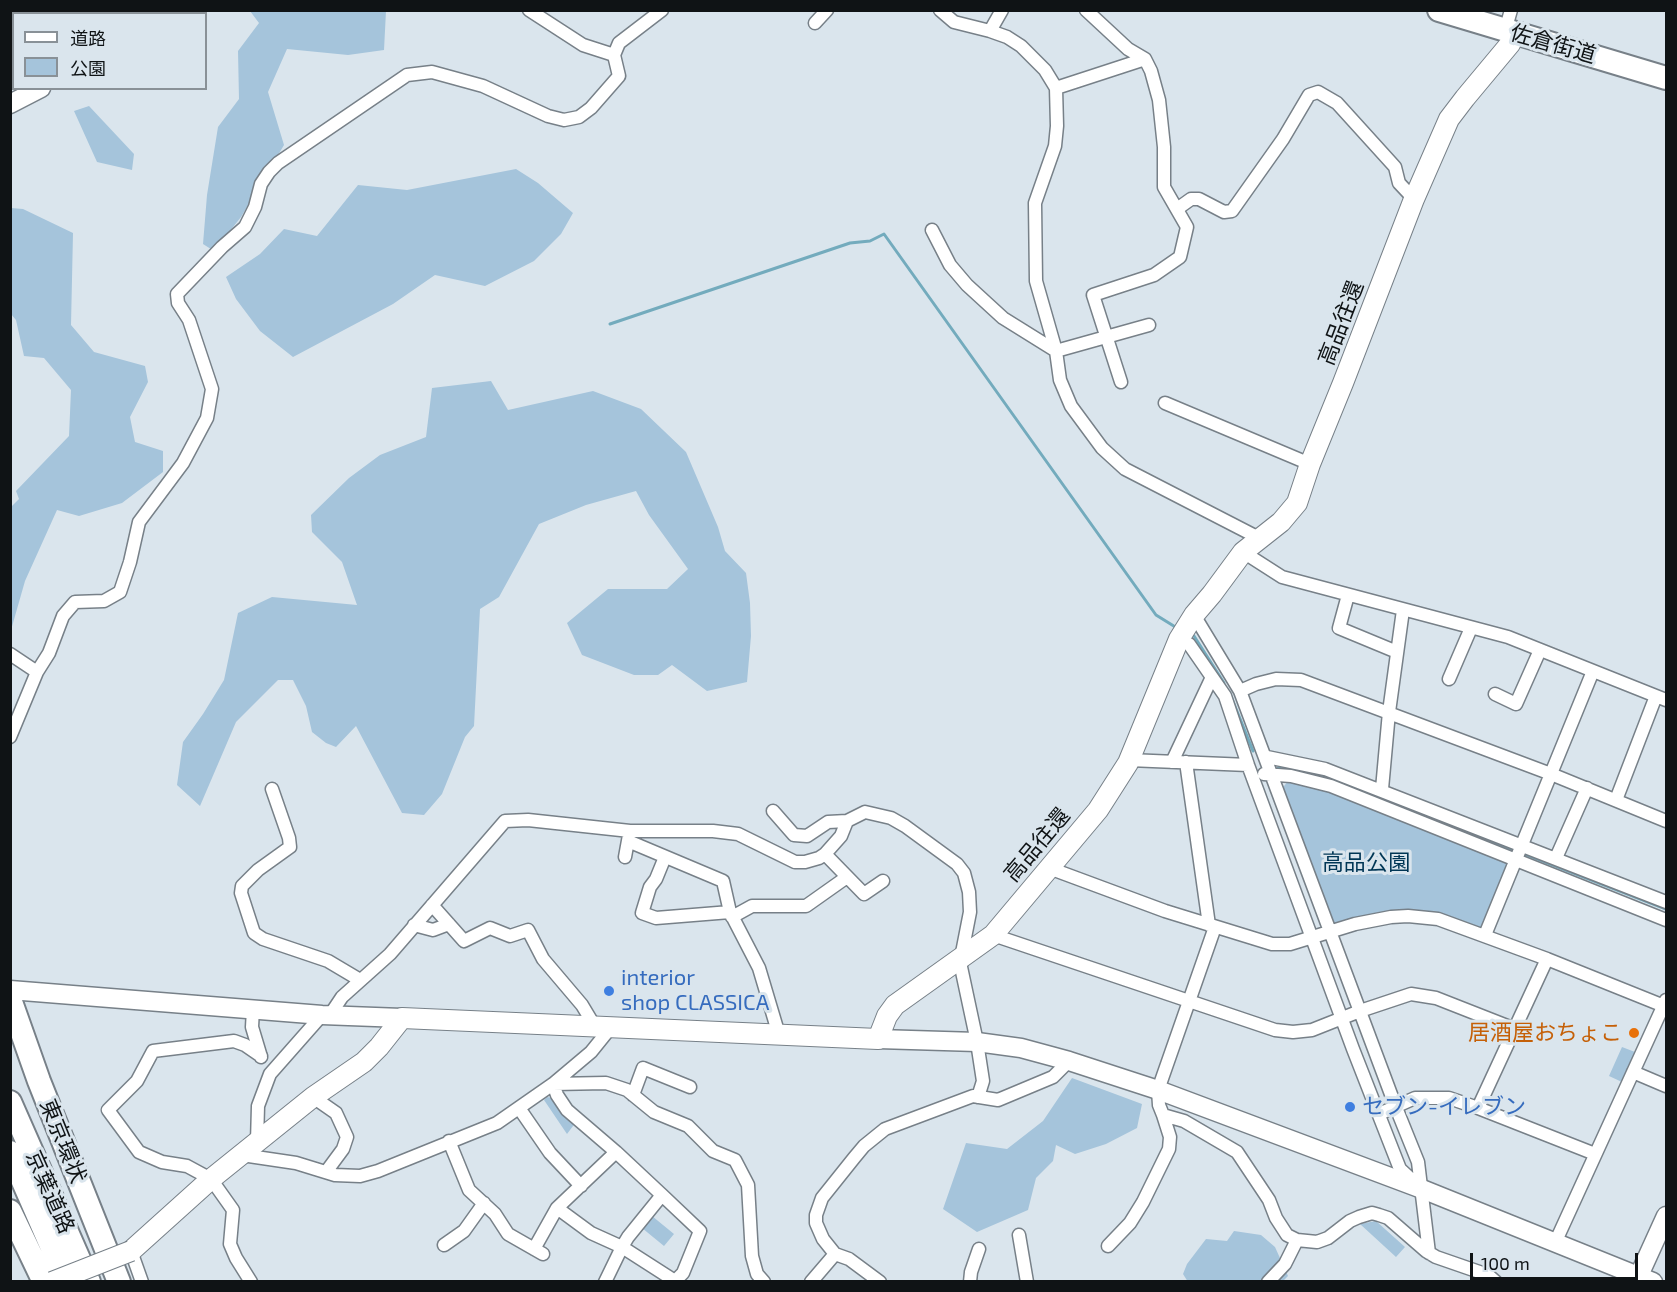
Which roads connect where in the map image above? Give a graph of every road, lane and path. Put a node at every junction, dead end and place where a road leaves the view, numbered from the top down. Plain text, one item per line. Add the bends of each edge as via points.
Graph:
1 (530, 10) edge
2 (662, 10) edge
3 (827, 10) edge
4 (940, 10) edge
5 (1002, 10) edge
6 (1086, 10) edge
7 (1439, 10) edge
8 (814, 23) dead end
9 (1510, 24) edge
10 (990, 31) junction
11 (614, 55) junction
12 (1145, 59) junction
13 (1666, 78) edge
14 (1056, 88) junction
15 (37, 90) edge
16 (10, 104) edge
17 (1414, 199) junction
18 (1177, 209) junction
19 (932, 230) dead end
20 (1149, 325) dead end
21 (1107, 338) junction
22 (1056, 351) junction
23 (1121, 382) dead end
24 (1165, 403) dead end
25 (1310, 464) junction
26 (1259, 538) junction
27 (1243, 552) junction
28 (1348, 595) junction
29 (1403, 610) junction
30 (1194, 615) junction
31 (1471, 628) junction
32 (1179, 639) junction
33 (1540, 650) junction
34 (1397, 652) junction
35 (10, 654) edge
36 (1593, 671) junction
37 (37, 672) junction
38 (1212, 677) junction
39 (1449, 679) dead end
40 (1240, 690) junction
41 (1495, 694) dead end
42 (1661, 698) edge
43 (1389, 712) junction
44 (10, 737) edge
45 (1267, 757) junction
46 (1129, 760) junction
47 (1172, 762) junction
48 (1186, 762) junction
49 (1249, 769) junction
50 (1551, 774) junction
51 (1271, 775) junction
52 (272, 789) dead end
53 (1382, 789) junction
54 (1587, 789) junction
55 (1616, 800) junction
56 (773, 811) dead end
57 (847, 821) junction
58 (1666, 821) edge
59 (629, 836) junction
60 (1519, 852) junction
61 (825, 854) junction
62 (665, 856) junction
63 (626, 857) dead end
64 (1556, 858) junction
65 (1049, 868) junction
66 (847, 877) junction
67 (883, 881) dead end
68 (1666, 902) edge
69 (432, 905) junction
70 (731, 914) junction
71 (1666, 920) edge
72 (448, 924) junction
73 (414, 926) junction
74 (1212, 926) junction
75 (1330, 932) junction
76 (993, 935) junction
77 (1485, 935) junction
78 (1312, 938) junction
79 (961, 958) junction
80 (1547, 959) junction
81 (360, 980) junction
82 (10, 990) edge
83 (10, 999) edge
84 (1189, 1001) junction
85 (1665, 1003) edge
86 (253, 1009) junction
87 (1360, 1011) junction
88 (326, 1015) junction
89 (402, 1018) junction
90 (1341, 1018) junction
91 (603, 1026) junction
92 (1515, 1029) junction
93 (779, 1035) junction
94 (878, 1039) junction
95 (977, 1042) junction
96 (261, 1056) junction
97 (1069, 1061) junction
98 (1633, 1072) junction
99 (270, 1074) junction
100 (554, 1084) junction
101 (1666, 1086) edge
102 (690, 1087) dead end
103 (1158, 1090) junction
104 (633, 1095) junction
105 (313, 1097) junction
106 (978, 1097) junction
107 (10, 1102) edge
108 (1395, 1105) junction
109 (1478, 1107) junction
110 (519, 1108) junction
111 (1378, 1114) junction
112 (1163, 1115) junction
113 (449, 1141) junction
114 (257, 1142) junction
115 (10, 1152) edge
116 (616, 1152) junction
117 (1595, 1154) junction
118 (242, 1155) junction
119 (10, 1160) edge
120 (326, 1172) junction
121 (211, 1179) junction
122 (581, 1185) junction
123 (1422, 1189) junction
124 (662, 1195) junction
125 (32, 1202) junction
126 (484, 1203) junction
127 (557, 1208) junction
128 (10, 1211) edge
129 (1666, 1216) edge
130 (1019, 1236) dead end
131 (1297, 1240) junction
132 (1555, 1243) junction
133 (444, 1245) dead end
134 (1108, 1246) dead end
135 (622, 1247) junction
136 (979, 1249) dead end
137 (131, 1251) junction
138 (1429, 1253) junction
139 (835, 1254) junction
140 (967, 1280) edge
141 (1642, 1280) edge
142 (44, 1281) edge
143 (52, 1281) edge
144 (67, 1281) edge
145 (89, 1281) edge
146 (119, 1281) edge
147 (142, 1281) edge
148 (251, 1281) edge
149 (604, 1281) edge
150 (764, 1281) edge
151 (811, 1281) edge
152 (880, 1281) edge
153 (1027, 1281) edge
154 (1268, 1281) edge
155 (1496, 1281) edge

1 - 11 street via 583,45
2 - 11 street via 619,43
3 - 8 street
4 - 10 street via 954,22
5 - 10 street
6 - 12 street via 1128,49
7 - 9 highway, 佐倉街道
9 - 13 highway, 佐倉街道
9 - 17 main road, 高品往還 via 1510,44 1455,110
10 - 14 street via 1007,37 1035,57
11 - 37 street via 619,76 591,108 579,117 564,120 483,86 432,72 407,75 269,172 245,227 177,294 212,389 207,418 183,463 139,522 120,592 104,601 75,602 63,616
12 - 14 street
12 - 18 street via 1159,100 1164,187
14 - 22 street via 1055,146 1035,204 1035,237 1036,281
15 - 16 street
17 - 18 street via 1399,183 1395,167 1337,103 1318,92 1309,96 1232,211 1224,212 1198,199 1191,199
17 - 25 main road, 高品往還
18 - 21 street via 1187,227 1180,257 1154,275 1094,295
19 - 22 street via 950,265 968,285 1003,318
20 - 21 street
21 - 22 street
21 - 23 street
22 - 26 street via 1060,380 1071,405 1102,448 1125,469
24 - 25 street
25 - 26 main road, 高品往還 via 1297,503 1281,522
26 - 27 main road, 高品往還
27 - 28 street via 1282,577
27 - 30 main road, 高品往還
28 - 29 street
28 - 34 street via 1339,628
29 - 31 street
29 - 34 street
30 - 32 main road
30 - 40 street
31 - 33 street
31 - 39 street
32 - 38 street via 1189,644
32 - 46 main road, 高品往還
33 - 36 street
33 - 41 street via 1516,704
34 - 43 street
35 - 37 street
36 - 42 street
36 - 50 street
37 - 44 street
38 - 47 street
38 - 49 street via 1225,696
40 - 43 street via 1276,679 1295,679
40 - 45 street
42 - 55 street
43 - 50 street
43 - 53 street
45 - 51 street
45 - 53 street via 1325,769
46 - 47 street
46 - 65 main road, 高品往還 via 1098,810
47 - 48 street
48 - 49 street
48 - 74 street
49 - 51 street
49 - 78 street
50 - 54 street
50 - 60 street
51 - 60 street via 1331,786
51 - 75 street
52 - 81 street via 290,847 242,886 254,933 328,961
53 - 60 street
54 - 55 street
54 - 64 street
55 - 58 street
56 - 57 street via 794,836 807,836 828,822
57 - 61 street via 842,836
57 - 79 street via 865,812 891,818 957,864 964,873 970,912
59 - 61 street via 713,831 738,834 795,862
59 - 62 street
59 - 63 street
59 - 69 street via 528,820 505,821
60 - 64 street
60 - 71 street
60 - 77 street
61 - 66 street
62 - 70 street via 723,881
62 - 70 street via 642,913 656,918
64 - 68 street
65 - 74 street
65 - 76 main road, 高品往還
66 - 67 street via 864,894
66 - 70 street via 806,906 752,906
69 - 72 street
69 - 73 street
70 - 93 street via 759,968
72 - 73 street via 433,930
72 - 91 street via 464,940 490,928 510,936 528,930 543,959
73 - 81 street
74 - 78 street via 1272,944
74 - 84 street
75 - 77 street via 1408,916 1437,919
75 - 78 street
75 - 87 street
76 - 79 main road, 高品往還
76 - 84 street
77 - 80 street
78 - 90 street
79 - 94 main road, 高品往還 via 895,1005
79 - 95 street
80 - 85 street
80 - 92 street
81 - 88 street
82 - 86 street
83 - 146 highway, 東京環状
84 - 90 street via 1275,1030 1312,1030
84 - 103 street
85 - 98 street
86 - 88 street
86 - 96 street via 252,1027
87 - 90 street
87 - 92 street via 1411,994 1436,998
87 - 108 street
88 - 89 street
88 - 99 street
89 - 91 main road
89 - 105 main road via 364,1062
90 - 111 street
91 - 93 main road
91 - 100 street via 591,1052
92 - 109 street
93 - 94 main road
94 - 95 street
95 - 97 street via 1021,1048
95 - 106 street via 983,1081
96 - 99 street
96 - 121 street via 234,1041 153,1051 137,1081 108,1110 139,1152 162,1162 187,1166
97 - 103 street
97 - 106 street via 1053,1077 998,1100
98 - 101 street
98 - 117 street
99 - 114 street via 258,1106
100 - 104 street via 606,1083
100 - 110 street
100 - 116 street via 567,1110
102 - 104 street via 644,1068
103 - 112 street
103 - 123 street
104 - 150 street via 654,1112 688,1126 713,1151 735,1160 748,1185 752,1256 757,1274
105 - 114 main road
105 - 120 street via 336,1113 347,1137 344,1149
106 - 139 street via 885,1129 864,1146 822,1198 816,1215 823,1239
107 - 145 highway, 京葉道路
108 - 109 street via 1430,1097
108 - 111 street
108 - 123 street via 1418,1162
109 - 117 street
110 - 113 street via 497,1123
110 - 122 street via 550,1153
111 - 123 street via 1400,1169
112 - 131 street via 1184,1121 1237,1152 1287,1235
112 - 134 street via 1170,1137 1169,1149 1134,1216
113 - 120 street via 360,1176
113 - 126 street via 469,1190
114 - 118 main road
115 - 125 highway, 京葉道路
116 - 122 street
116 - 124 street
117 - 132 street
118 - 120 street
118 - 121 main road
119 - 125 highway
121 - 137 main road
121 - 148 street via 233,1210 230,1244
122 - 127 street
123 - 132 street
123 - 138 street
124 - 135 street
124 - 135 street via 700,1231 683,1273 675,1281
125 - 144 highway, 京葉道路
126 - 127 street via 508,1234 538,1251
126 - 133 street via 464,1232
127 - 135 street via 591,1233
128 - 142 highway
129 - 141 street
130 - 153 street
131 - 138 street via 1328,1238 1350,1221 1372,1213 1388,1218
131 - 154 street via 1285,1264
132 - 141 street
135 - 149 street
136 - 140 street
137 - 143 main road, bridge
137 - 147 street
138 - 155 street
139 - 151 street
139 - 152 street

